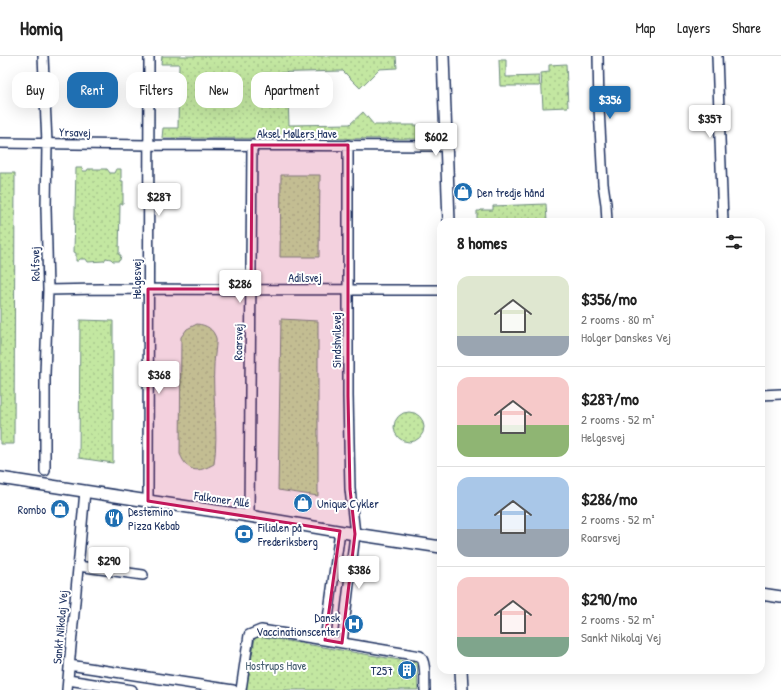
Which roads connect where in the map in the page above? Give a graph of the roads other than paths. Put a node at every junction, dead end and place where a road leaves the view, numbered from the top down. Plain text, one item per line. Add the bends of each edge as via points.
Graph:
1 (42, 56) edge
2 (149, 56) edge
3 (443, 56) edge
4 (598, 56) edge
5 (717, 56) edge
6 (0, 143) edge
7 (47, 143) junction
8 (149, 145) junction
9 (252, 145) junction
10 (348, 145) junction
11 (446, 146) junction
12 (449, 218) edge
13 (607, 218) edge
14 (723, 218) edge
15 (148, 289) junction
16 (251, 289) junction
17 (48, 290) junction
18 (348, 290) junction
19 (437, 290) edge
20 (781, 394) edge
21 (765, 395) edge
22 (45, 471) dead end
23 (0, 478) edge
24 (85, 491) junction
25 (148, 502) junction
26 (249, 516) junction
27 (340, 531) junction
28 (355, 534) junction
29 (437, 546) edge
30 (78, 566) junction
31 (143, 575) dead end
32 (765, 595) edge
33 (781, 597) edge
34 (325, 640) junction
35 (342, 643) junction
36 (69, 665) junction
37 (461, 674) edge
38 (68, 680) junction
39 (67, 690) edge
40 (132, 690) edge
41 (233, 690) edge
42 (241, 690) edge
43 (425, 690) edge
44 (462, 690) edge

1 - 7 street, Rolfsvej
2 - 8 street, Helgesvej
3 - 11 street
4 - 13 street via 598,108
5 - 14 street
6 - 7 street, Yrsavej
7 - 8 street, Yrsavej
7 - 17 street, Rolfsvej
8 - 9 street, Aksel Møllers Have
8 - 15 street, Helgesvej
9 - 10 street, Aksel Møllers Have
9 - 16 street, Roarsvej
10 - 11 street, Aksel Møllers Have
10 - 18 street, Sindshvilevej
11 - 12 street
15 - 16 street, Adilsvej
15 - 17 street, Adilsvej
15 - 25 street, Helgesvej
16 - 18 street, Adilsvej
16 - 26 street, Roarsvej
17 - 22 street, Rolfsvej
18 - 19 street, Adilsvej
18 - 28 street, Sindshvilevej via 350,490
20 - 21 street
23 - 24 street, Falkoner Allé
24 - 25 street, Falkoner Allé
24 - 30 street, Sankt Nikolaj Vej
25 - 26 street, Falkoner Allé
26 - 27 street, Falkoner Allé
27 - 28 street, Falkoner Allé
27 - 34 street
28 - 29 street, Falkoner Allé
28 - 35 street
30 - 31 street
30 - 36 street, Sankt Nikolaj Vej
32 - 33 street
34 - 35 street
34 - 42 street via 261,630 249,635
35 - 43 street via 420,656 424,664
36 - 38 street, Sankt Nikolaj Vej
36 - 41 street
37 - 44 street
38 - 39 street, Sankt Nikolaj Vej
38 - 40 street

